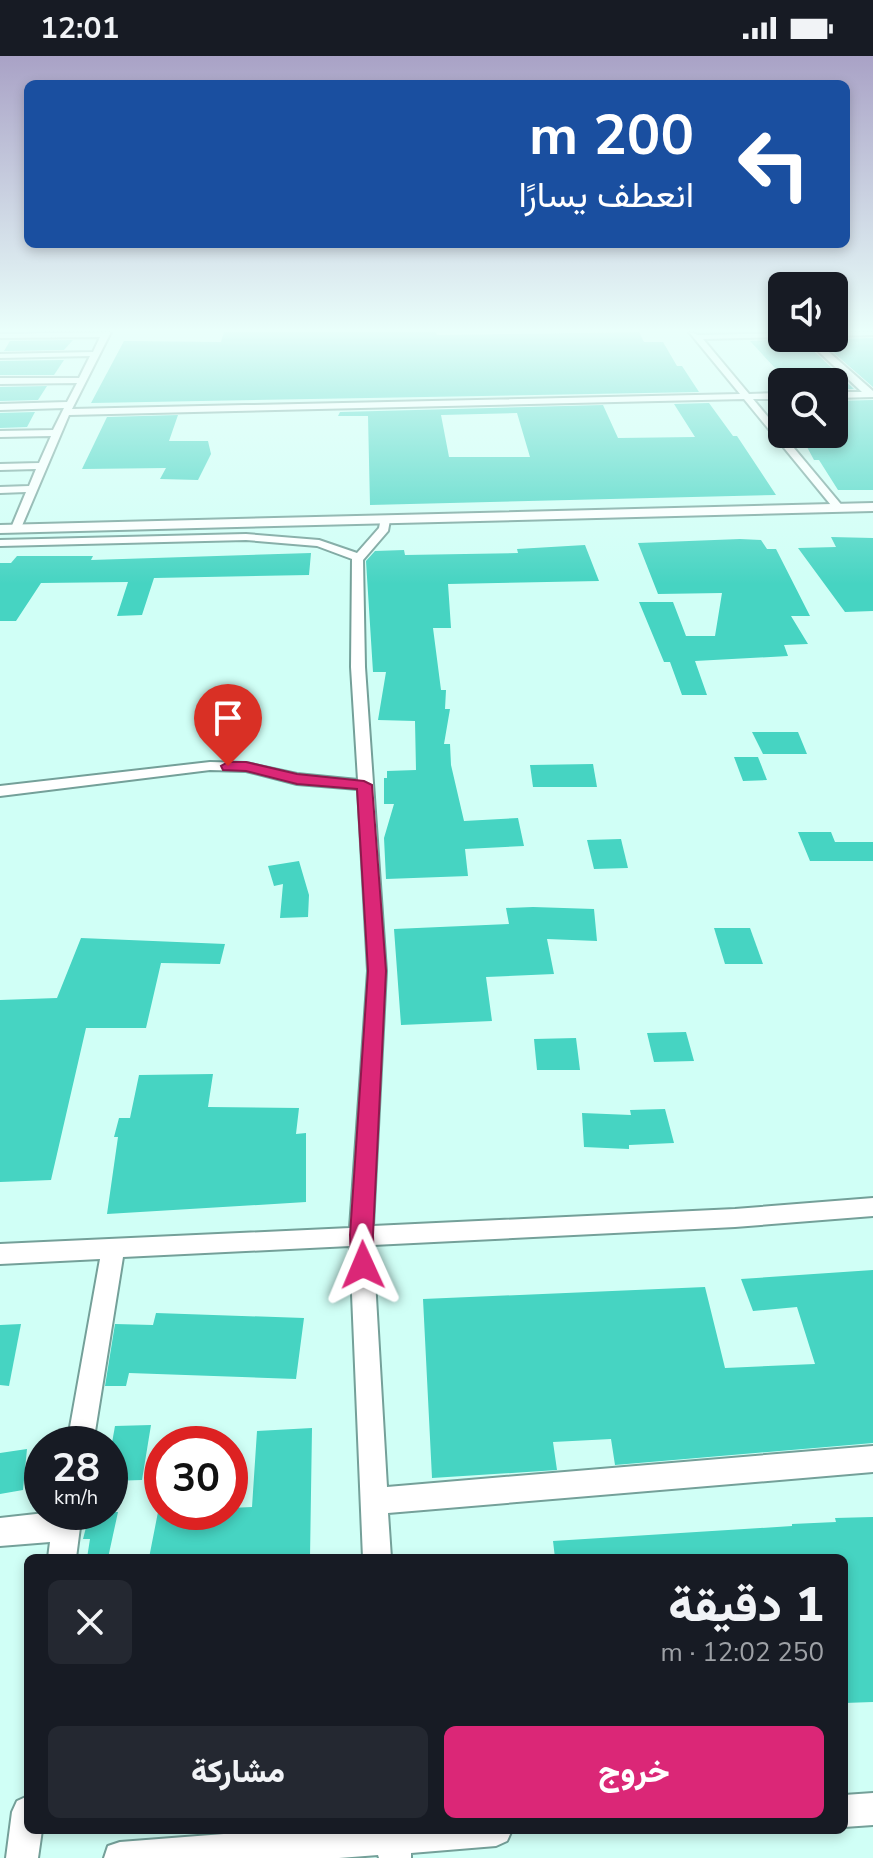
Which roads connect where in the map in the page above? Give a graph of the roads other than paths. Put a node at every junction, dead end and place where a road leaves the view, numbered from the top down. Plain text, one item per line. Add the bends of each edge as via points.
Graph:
1 (64, 416) edge
2 (763, 416) edge
3 (57, 433) junction
4 (0, 434) edge
5 (44, 466) junction
6 (0, 467) edge
7 (33, 489) junction
8 (0, 490) edge
9 (873, 507) edge
10 (839, 508) junction
11 (385, 520) junction
12 (16, 528) junction
13 (0, 529) edge
14 (0, 543) edge
15 (358, 557) junction
16 (364, 785) junction
17 (0, 791) edge
18 (873, 1207) edge
19 (361, 1235) junction
20 (113, 1247) junction
21 (0, 1254) edge
22 (83, 1426) edge
23 (873, 1459) edge
24 (374, 1501) junction
25 (24, 1527) edge
26 (66, 1530) edge
27 (0, 1532) edge
28 (63, 1554) edge
29 (377, 1554) edge
30 (873, 1809) edge
31 (848, 1811) edge
32 (25, 1834) edge
33 (459, 1834) edge
34 (394, 1841) edge
35 (22, 1858) edge
36 (120, 1858) edge

1 - 3 street
2 - 10 street
3 - 4 street
3 - 5 street
5 - 6 street
5 - 7 street
7 - 8 street
7 - 12 street
9 - 10 street
10 - 11 street
11 - 12 street
11 - 15 street via 384,529
12 - 13 street
14 - 15 street via 246,537 319,543
15 - 16 street
16 - 17 street via 210,766
16 - 19 street via 377,971
18 - 19 street
19 - 20 street
19 - 24 street
20 - 21 street
20 - 22 street
23 - 24 street
24 - 29 street
25 - 27 street
26 - 28 street
30 - 31 street
32 - 35 street
33 - 34 street
34 - 36 street

